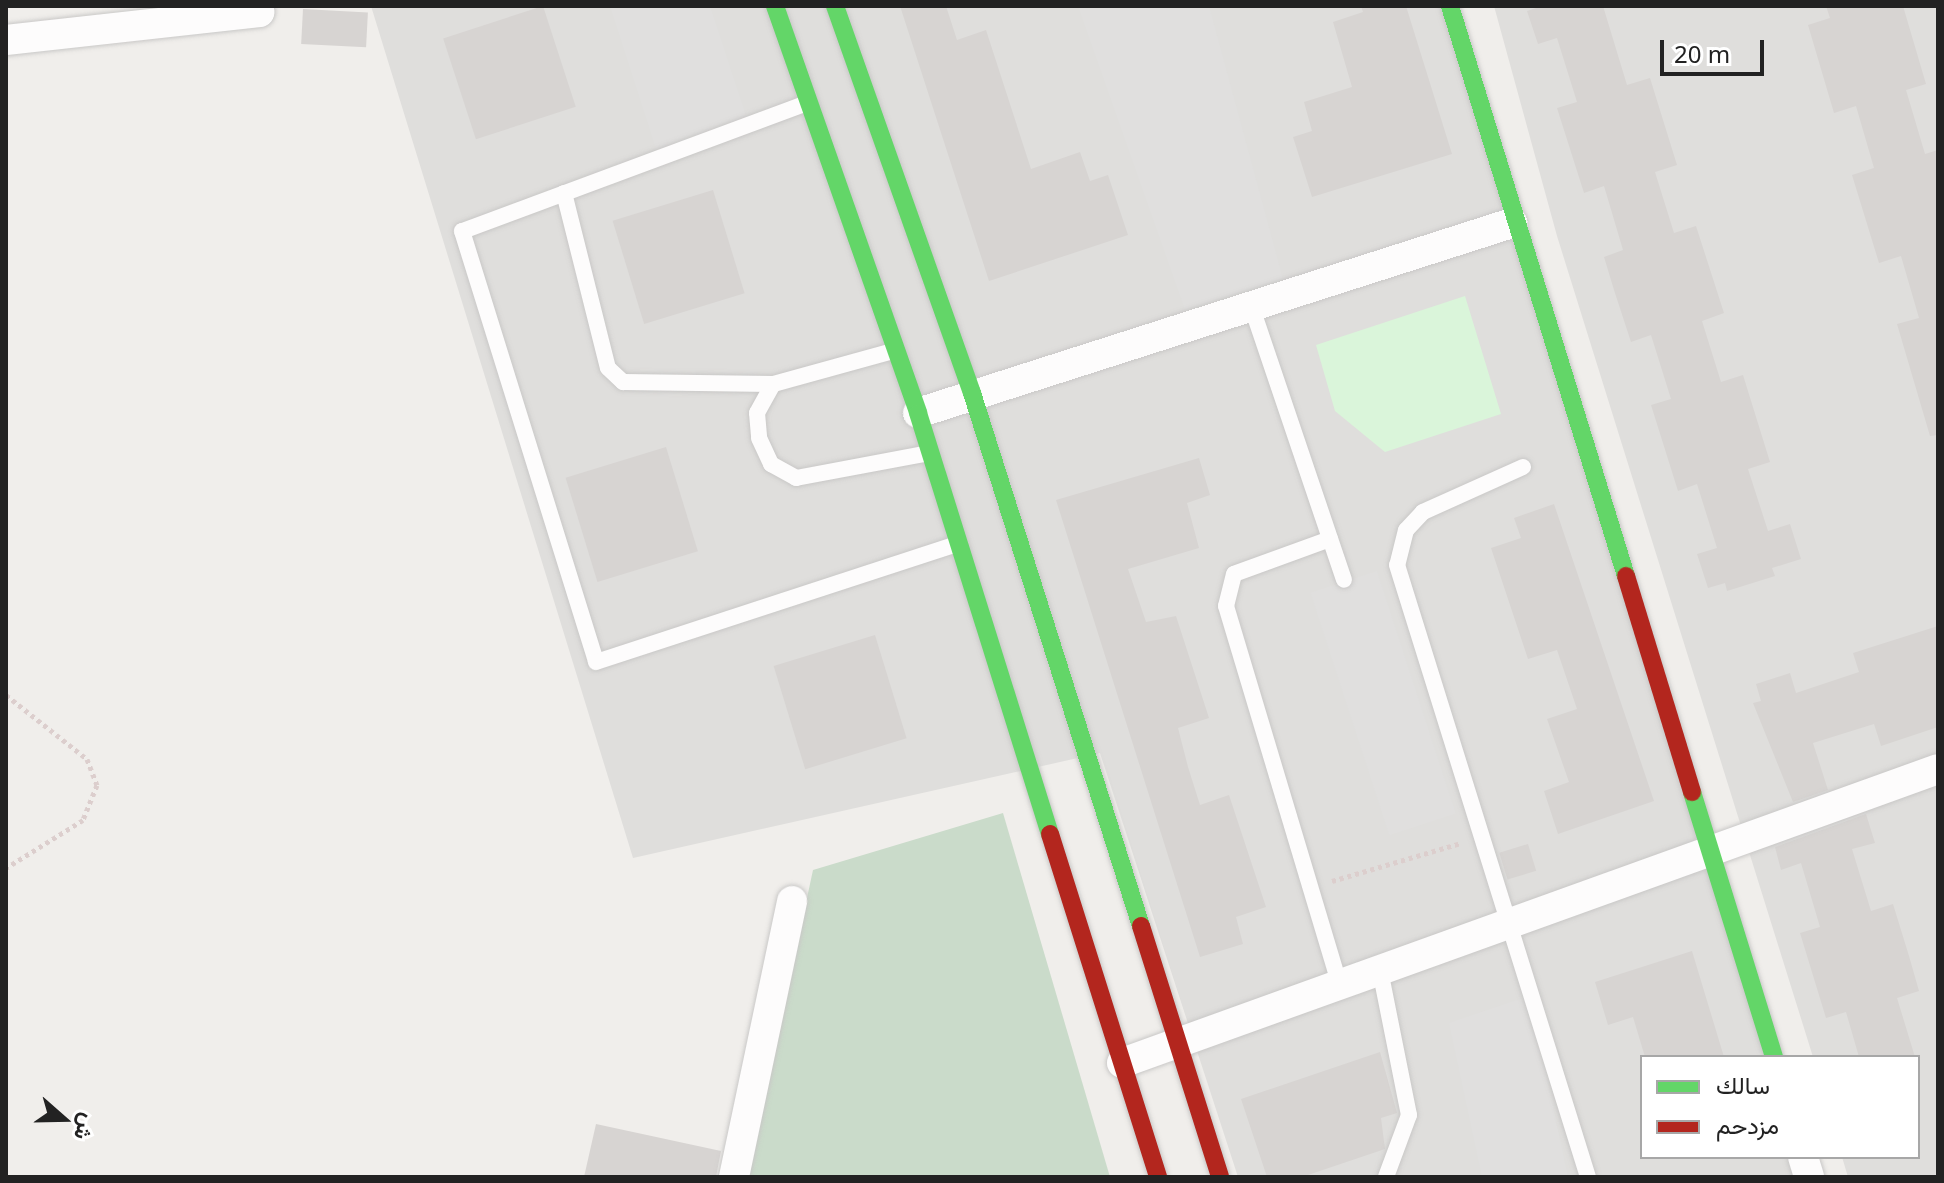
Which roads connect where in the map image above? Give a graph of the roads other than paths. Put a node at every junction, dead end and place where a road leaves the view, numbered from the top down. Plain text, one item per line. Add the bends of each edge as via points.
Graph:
1 (258, 6) edge
2 (775, 6) edge
3 (835, 6) edge
4 (1450, 6) edge
5 (6, 40) edge
6 (809, 102) junction
7 (564, 193) junction
8 (1512, 223) junction
9 (1251, 305) junction
10 (896, 350) junction
11 (773, 384) junction
12 (972, 393) junction
13 (918, 413) junction
14 (930, 452) junction
15 (1523, 467) dead end
16 (1330, 539) junction
17 (959, 544) junction
18 (1344, 580) dead end
19 (1938, 769) edge
20 (1713, 849) junction
21 (792, 901) dead end
22 (1514, 923) junction
23 (1380, 970) junction
24 (1340, 987) junction
25 (1178, 1045) junction
26 (1773, 1055) edge
27 (1122, 1063) junction
28 (734, 1177) edge
29 (1158, 1177) edge
30 (1220, 1177) edge
31 (1386, 1177) edge
32 (1588, 1177) edge

1 - 5 street via 259,12
2 - 6 street
3 - 12 street
4 - 8 street
6 - 7 lane
6 - 10 street
7 - 11 lane via 608,368 623,382
7 - 17 lane via 462,231 596,662
8 - 9 street
8 - 20 street
9 - 12 street
9 - 16 lane
10 - 11 lane
10 - 13 street
11 - 14 lane via 757,413 759,438 771,464 796,478
12 - 13 street
12 - 25 street
13 - 14 street
14 - 17 street
15 - 22 lane via 1423,512 1406,530 1397,565
16 - 18 lane
16 - 24 lane via 1234,574 1226,606
17 - 27 street
19 - 20 street
20 - 22 street
20 - 26 street
21 - 28 street
22 - 23 street
22 - 32 lane
23 - 24 street
23 - 31 lane via 1409,1115
24 - 25 street
25 - 27 street
25 - 30 street
27 - 29 street

